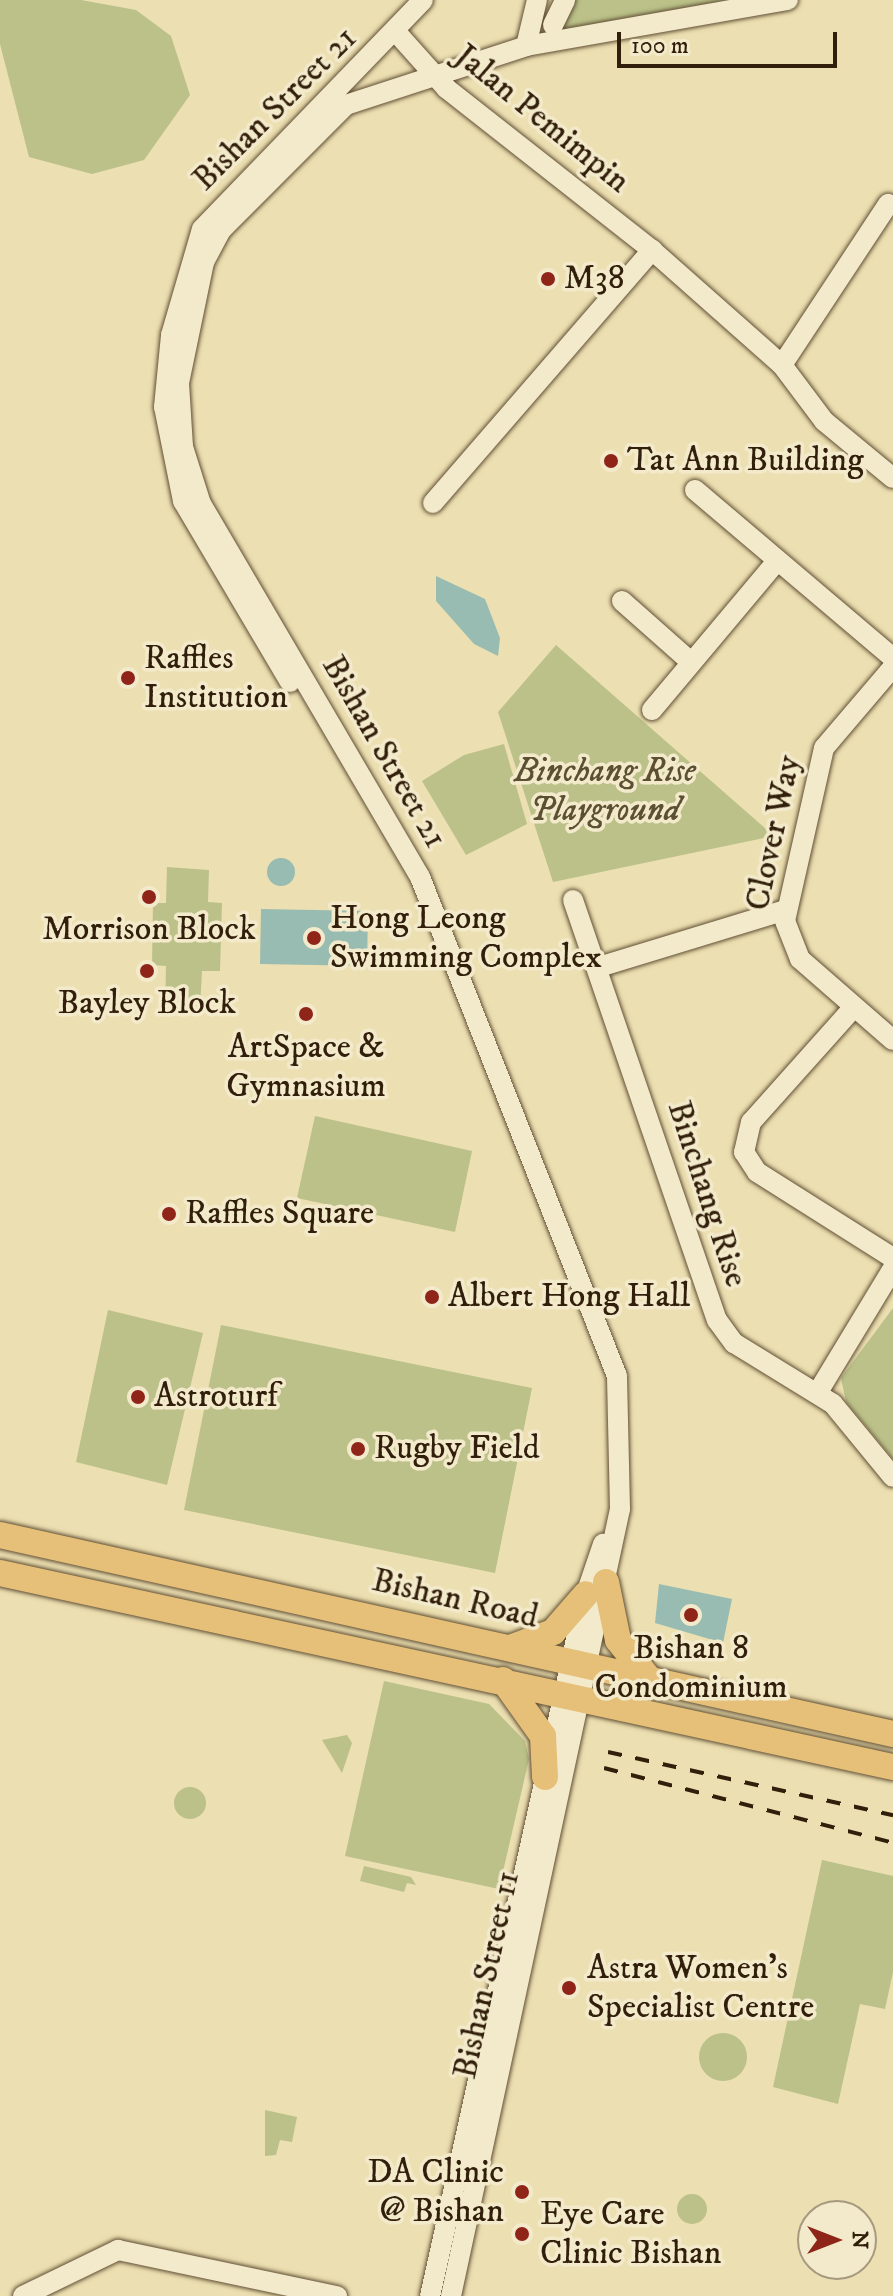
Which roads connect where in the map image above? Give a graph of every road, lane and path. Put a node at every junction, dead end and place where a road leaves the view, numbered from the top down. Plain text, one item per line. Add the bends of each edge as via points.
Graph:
1 (423, 0) edge
2 (537, 0) edge
3 (565, 0) edge
4 (788, 0) edge
5 (553, 25) dead end
6 (397, 33) junction
7 (526, 46) junction
8 (475, 65) junction
9 (435, 77) junction
10 (487, 117) junction
11 (888, 204) dead end
12 (652, 250) junction
13 (782, 365) junction
14 (893, 478) edge
15 (695, 490) dead end
16 (433, 503) dead end
17 (777, 561) junction
18 (622, 601) dead end
19 (893, 658) edge
20 (691, 662) junction
21 (893, 667) edge
22 (652, 710) dead end
23 (573, 900) dead end
24 (786, 910) junction
25 (599, 967) junction
26 (854, 1007) junction
27 (893, 1040) edge
28 (893, 1258) edge
29 (893, 1268) edge
30 (818, 1392) junction
31 (893, 1477) edge
32 (0, 1535) edge
33 (1, 1574) edge
34 (596, 1588) junction
35 (510, 1648) junction
36 (580, 1666) junction
37 (503, 1680) junction
38 (650, 1680) junction
39 (574, 1697) junction
40 (893, 1734) edge
41 (893, 1767) edge
42 (545, 1777) junction
43 (23, 2296) edge
44 (337, 2296) edge
45 (430, 2296) edge
46 (451, 2296) edge

1 - 6 street, Bishan Street 21
2 - 7 street
3 - 5 street
4 - 7 street, Jalan Pemimpin
6 - 9 street, Jalan Pemimpin
6 - 34 street, Bishan Street 21 via 202,229 171,335 166,432 179,491 199,533 411,877 595,1329 609,1382 614,1472
7 - 8 street, Bishan Street 21
8 - 9 street, Bishan Street 21
8 - 10 street via 471,89
9 - 10 street, Jalan Pemimpin
9 - 34 street, Bishan Street 21 via 346,105 221,230 204,262 186,343 183,447 213,529 420,877 601,1319 617,1376 623,1472
10 - 12 street, Jalan Pemimpin
11 - 13 street
12 - 13 street, Jalan Pemimpin
12 - 16 street
13 - 14 street, Jalan Pemimpin via 824,421
15 - 17 street
17 - 19 street
17 - 20 street
18 - 20 street
20 - 22 street
21 - 24 street, Clover Way via 824,748
23 - 25 street, Binchang Rise
24 - 25 street
24 - 26 street, Clover Way via 795,952
25 - 30 street, Binchang Rise via 711,1310 734,1343
26 - 27 street, Clover Way
26 - 28 street via 751,1122 744,1152 757,1172
29 - 30 street
30 - 31 street, Binchang Rise
32 - 35 main road, Bishan Road
33 - 37 main road, Bishan Road
34 - 35 main road via 553,1632
34 - 36 street, Bishan Street 21
34 - 38 main road via 618,1640
35 - 36 main road, Bishan Road
36 - 38 main road, Bishan Road
36 - 39 street, Bishan Street 21
37 - 39 main road, Bishan Road
37 - 42 main road via 543,1736
38 - 40 main road, Bishan Road
39 - 41 main road, Bishan Road
39 - 42 street, Bishan Street 11
39 - 46 street, Bishan Street 11
42 - 45 street, Bishan Street 11
43 - 44 street via 118,2250

